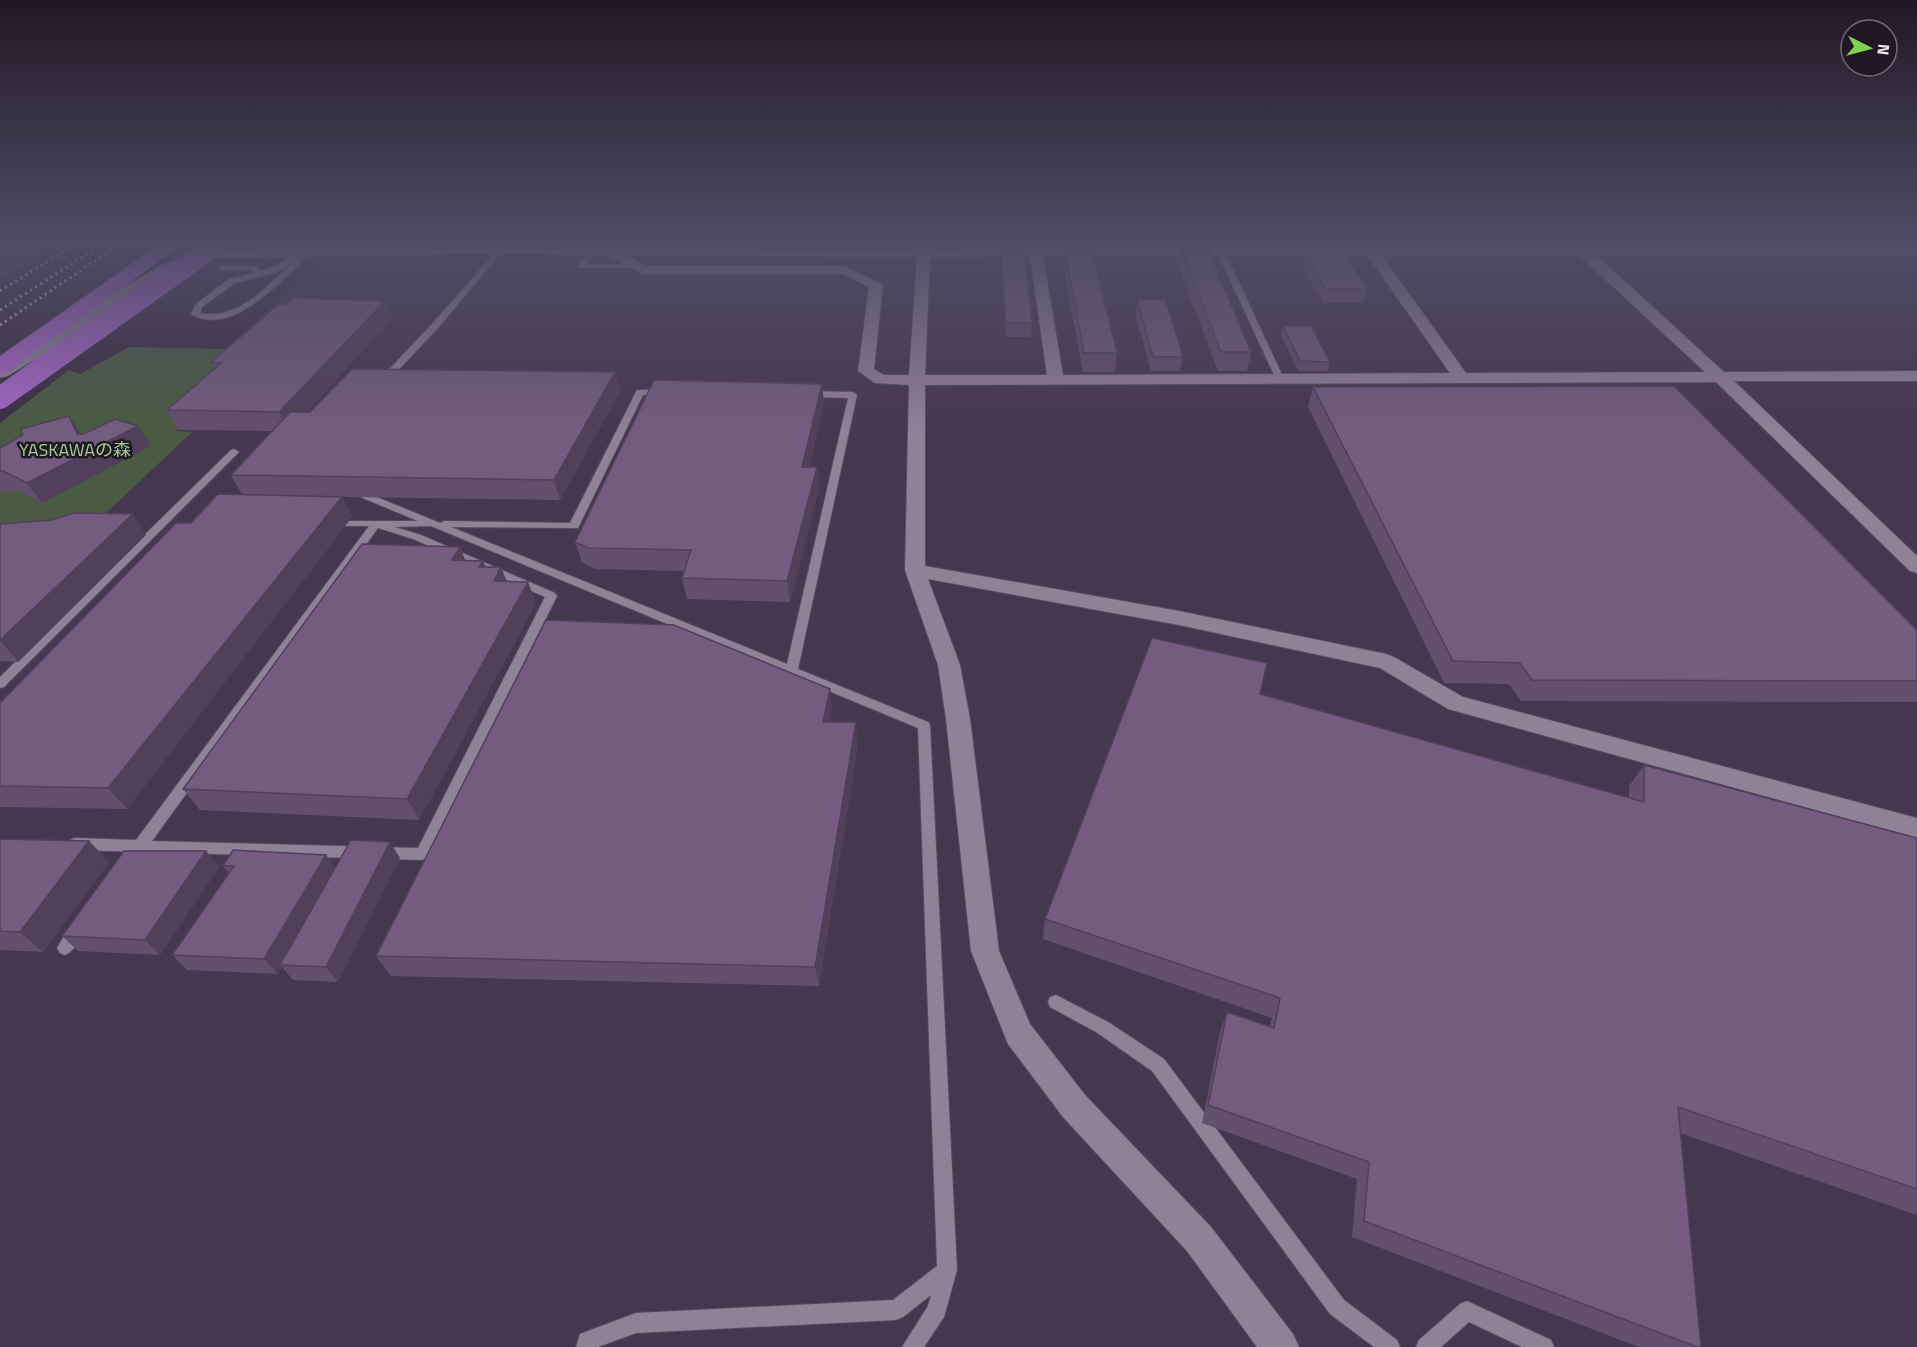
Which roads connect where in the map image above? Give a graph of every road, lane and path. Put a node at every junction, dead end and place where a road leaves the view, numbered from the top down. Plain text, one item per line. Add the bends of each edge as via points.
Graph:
1 (89, 305) edge
2 (103, 305) edge
3 (106, 305) edge
4 (120, 305) edge
5 (125, 305) edge
6 (131, 305) edge
7 (200, 305) edge
8 (245, 305) edge
9 (453, 305) edge
10 (874, 305) edge
11 (921, 305) edge
12 (1044, 305) edge
13 (1246, 305) edge
14 (1410, 305) edge
15 (1642, 305) edge
16 (0, 369) edge
17 (1917, 376) edge
18 (1720, 377) junction
19 (0, 378) edge
20 (1462, 378) junction
21 (1056, 379) junction
22 (1280, 379) junction
23 (917, 380) junction
24 (379, 385) edge
25 (0, 389) edge
26 (675, 393) edge
27 (794, 394) edge
28 (0, 398) edge
29 (0, 407) edge
30 (234, 452) dead end
31 (341, 486) edge
32 (317, 523) edge
33 (376, 524) junction
34 (436, 524) junction
35 (1914, 561) edge
36 (915, 570) junction
37 (792, 670) junction
38 (0, 684) edge
39 (1917, 828) edge
40 (58, 843) edge
41 (140, 846) junction
42 (126, 865) edge
43 (86, 921) edge
44 (65, 948) edge
45 (1056, 1002) dead end
46 (947, 1270) junction
47 (585, 1347) edge
48 (912, 1347) edge
49 (1280, 1347) edge
50 (1390, 1347) edge
51 (1426, 1347) edge
52 (1544, 1347) edge

1 - 16 highway
2 - 16 street
3 - 19 highway
4 - 25 highway
5 - 29 street
6 - 28 highway, bridge
7 - 8 lane via 195,314 208,317 234,313
9 - 24 lane
10 - 23 street via 866,371 881,380
11 - 23 street
12 - 21 street
13 - 22 lane
14 - 20 street
15 - 18 street
17 - 18 street
18 - 20 street
18 - 35 street
20 - 22 street
21 - 22 street
21 - 23 street
23 - 36 street
26 - 34 lane via 640,392 574,526
27 - 37 lane via 853,395
30 - 38 lane
31 - 34 lane
32 - 33 lane
33 - 34 lane
33 - 41 lane
33 - 41 lane via 417,537 551,596 422,854
34 - 37 lane
36 - 39 street via 1179,618 1386,662 1456,703
36 - 49 street via 949,665 985,951 1019,1034 1074,1106 1199,1239
37 - 46 lane via 924,725
40 - 41 lane
41 - 42 lane
43 - 44 lane
45 - 50 lane via 1158,1065 1337,1307
46 - 47 lane via 896,1311 636,1323 587,1341
46 - 48 lane via 937,1310
51 - 52 lane via 1467,1311

